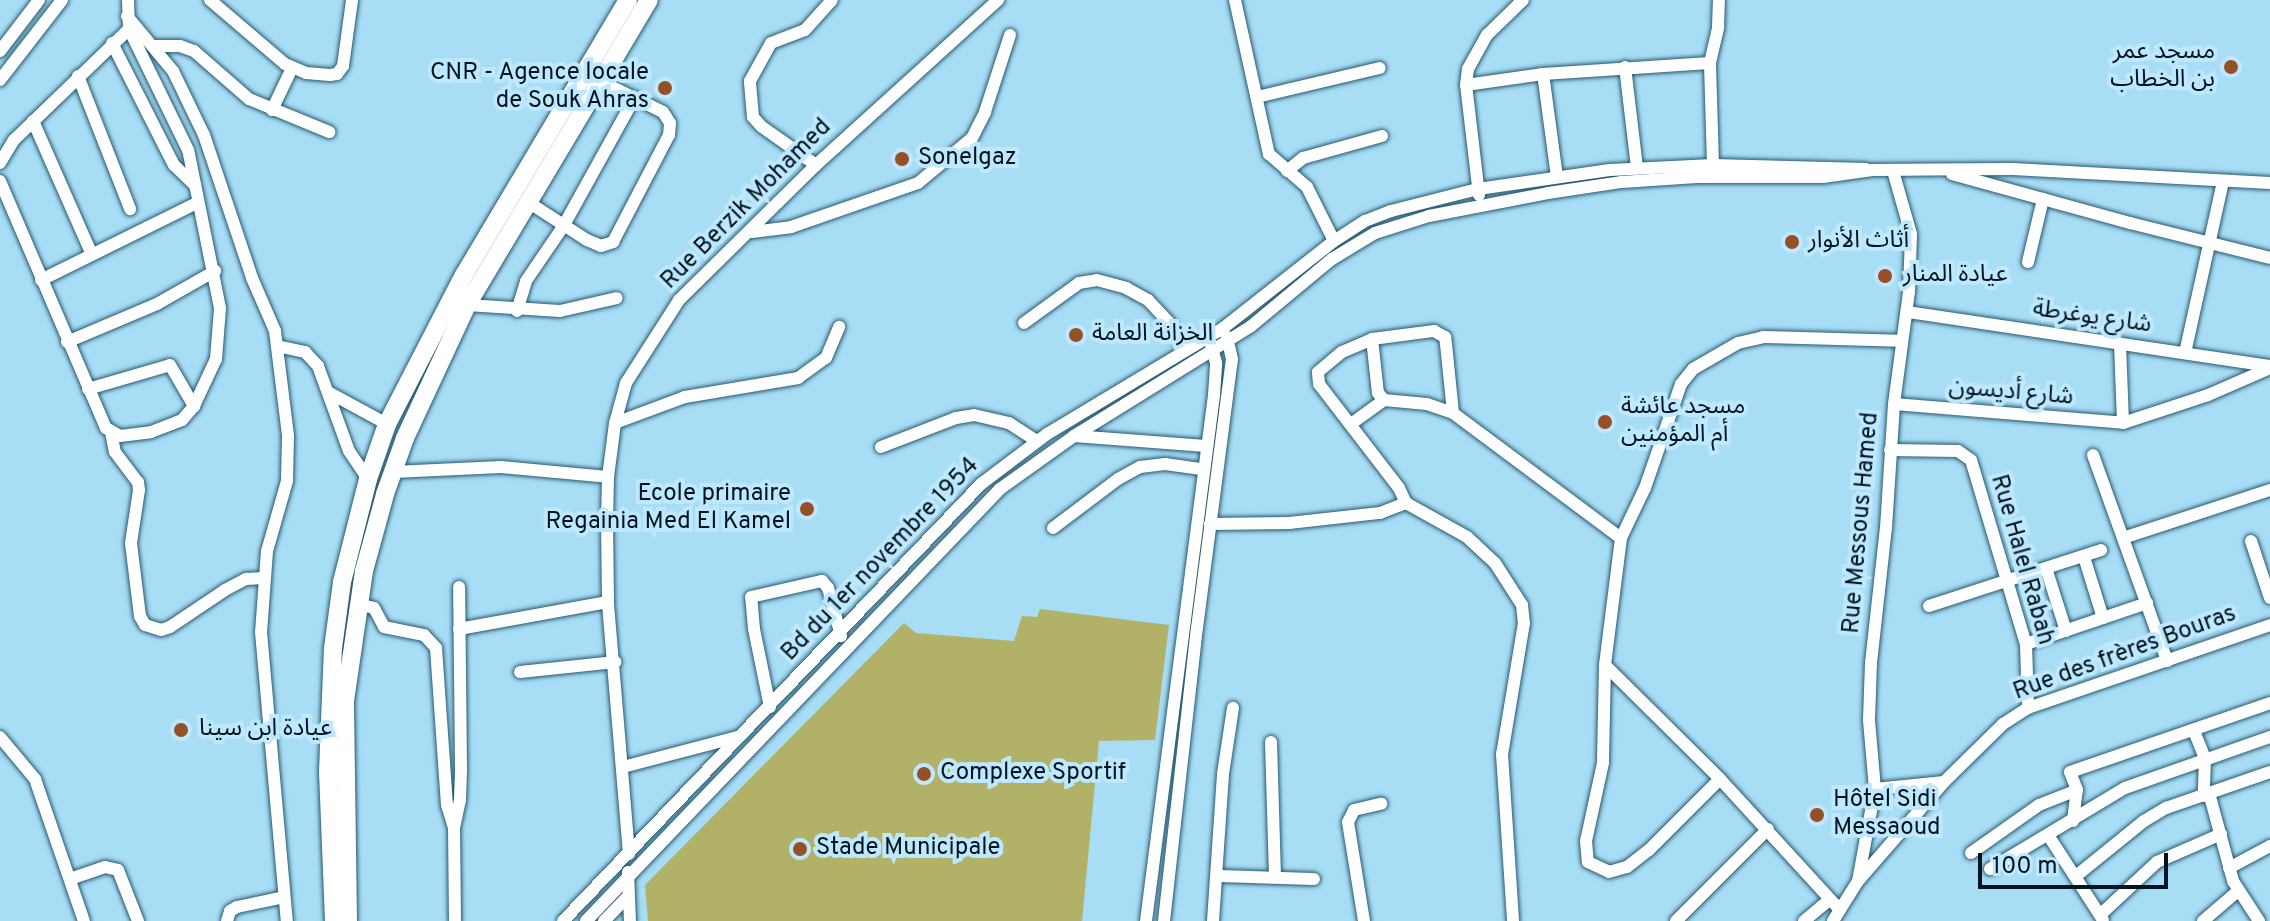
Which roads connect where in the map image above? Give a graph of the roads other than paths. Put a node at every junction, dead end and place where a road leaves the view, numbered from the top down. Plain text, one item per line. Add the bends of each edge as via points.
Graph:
1 (39, 0) edge
2 (62, 0) edge
3 (128, 0) edge
4 (210, 0) edge
5 (352, 0) edge
6 (628, 0) edge
7 (649, 0) edge
8 (832, 0) edge
9 (998, 0) edge
10 (1235, 0) edge
11 (1523, 0) edge
12 (1719, 0) edge
13 (128, 23) junction
14 (1010, 35) dead end
15 (112, 43) junction
16 (154, 46) junction
17 (0, 51) edge
18 (1710, 63) junction
19 (1625, 67) junction
20 (292, 68) junction
21 (1380, 68) dead end
22 (1543, 74) junction
23 (78, 76) junction
24 (0, 80) edge
25 (600, 81) junction
26 (1466, 85) junction
27 (635, 97) junction
28 (1257, 97) junction
29 (272, 110) junction
30 (33, 121) junction
31 (329, 132) dead end
32 (1382, 136) dead end
33 (14, 140) junction
34 (0, 142) edge
35 (0, 163) edge
36 (816, 165) junction
37 (1713, 165) junction
38 (1637, 168) junction
39 (1873, 170) junction
40 (1287, 171) junction
41 (1893, 171) junction
42 (1947, 171) junction
43 (1557, 177) junction
44 (0, 181) edge
45 (2223, 181) junction
46 (2270, 183) edge
47 (195, 185) junction
48 (1478, 189) junction
49 (2043, 199) junction
50 (528, 202) junction
51 (197, 203) junction
52 (1481, 205) junction
53 (130, 209) dead end
54 (564, 225) junction
55 (752, 232) junction
56 (1334, 241) junction
57 (2209, 244) junction
58 (92, 255) junction
59 (2270, 258) edge
60 (2028, 262) dead end
61 (215, 271) junction
62 (41, 280) junction
63 (617, 298) dead end
64 (467, 305) junction
65 (517, 311) junction
66 (1908, 312) junction
67 (1024, 323) dead end
68 (839, 327) dead end
69 (1222, 329) junction
70 (1207, 338) junction
71 (1372, 339) junction
72 (1229, 341) junction
73 (1902, 341) junction
74 (67, 342) junction
75 (2120, 344) junction
76 (277, 346) junction
77 (1185, 350) junction
78 (1214, 350) junction
79 (2185, 353) junction
80 (2270, 367) edge
81 (88, 389) junction
82 (328, 392) junction
83 (1384, 400) junction
84 (1894, 404) junction
85 (194, 406) junction
86 (1453, 413) junction
87 (615, 423) junction
88 (2123, 423) junction
89 (387, 424) junction
90 (1351, 424) junction
91 (111, 432) junction
92 (1074, 436) junction
93 (1042, 438) junction
94 (1206, 446) junction
95 (881, 447) dead end
96 (1890, 450) junction
97 (2093, 455) dead end
98 (1202, 469) junction
99 (393, 472) junction
100 (608, 477) junction
101 (368, 479) junction
102 (2270, 490) edge
103 (1406, 503) junction
104 (1210, 524) junction
105 (1053, 528) dead end
106 (1621, 538) junction
107 (2123, 538) junction
108 (2251, 541) dead end
109 (2101, 550) dead end
110 (2084, 557) junction
111 (2046, 568) junction
112 (264, 578) junction
113 (2006, 580) junction
114 (459, 587) dead end
115 (2270, 598) edge
116 (608, 602) junction
117 (2147, 603) junction
118 (358, 604) junction
119 (1929, 606) dead end
120 (2103, 618) junction
121 (2270, 625) edge
122 (459, 629) junction
123 (2066, 631) junction
124 (840, 632) junction
125 (2026, 644) junction
126 (846, 650) junction
127 (2167, 661) junction
128 (615, 662) junction
129 (1605, 665) junction
130 (520, 672) dead end
131 (2270, 703) edge
132 (770, 707) junction
133 (1233, 708) dead end
134 (2028, 708) junction
135 (461, 716) junction
136 (442, 718) junction
137 (2194, 731) junction
138 (0, 737) edge
139 (741, 737) junction
140 (2270, 737) edge
141 (1271, 742) dead end
142 (2205, 758) junction
143 (623, 767) junction
144 (2270, 772) edge
145 (1720, 779) junction
146 (1944, 782) junction
147 (1875, 789) junction
148 (2077, 790) junction
149 (2206, 794) junction
150 (1381, 804) dead end
151 (2073, 821) junction
152 (454, 828) junction
153 (1768, 829) junction
154 (2221, 834) junction
155 (2048, 835) junction
156 (2270, 846) edge
157 (629, 851) junction
158 (1971, 853) dead end
159 (2229, 868) junction
160 (1990, 869) dead end
161 (347, 870) junction
162 (1218, 876) junction
163 (2076, 876) junction
164 (628, 877) junction
165 (1275, 877) junction
166 (70, 879) junction
167 (1314, 879) dead end
168 (1858, 881) junction
169 (2238, 891) junction
170 (629, 895) junction
171 (284, 897) junction
172 (1833, 915) edge
173 (2102, 918) edge
174 (84, 921) edge
175 (138, 921) edge
176 (227, 921) edge
177 (287, 921) edge
178 (334, 921) edge
179 (348, 921) edge
180 (359, 921) edge
181 (455, 921) edge
182 (563, 921) edge
183 (586, 921) edge
184 (604, 921) edge
185 (630, 921) edge
186 (1146, 921) edge
187 (1164, 921) edge
188 (1213, 921) edge
189 (1364, 921) edge
190 (1513, 921) edge
191 (1676, 921) edge
192 (1804, 921) edge
193 (2203, 921) edge
194 (2259, 921) edge

1 - 17 street
2 - 24 street
3 - 13 street
4 - 20 street
5 - 20 street via 340,71 330,75
6 - 89 highway via 464,275
7 - 25 highway
8 - 36 street via 805,30 771,43 750,81 753,117
9 - 36 street, Rue Berzik Mohamed
10 - 28 street
11 - 26 street via 1480,45
12 - 18 street
13 - 15 street
13 - 16 street
13 - 47 street via 179,129
14 - 55 street via 979,127 918,183 791,227
15 - 23 street
15 - 47 street via 174,165
16 - 29 street via 194,51 249,99
16 - 76 street via 173,71 204,135 252,278 270,311
18 - 19 street
18 - 37 street
19 - 22 street
19 - 38 street
20 - 29 street
21 - 28 street
22 - 26 street
22 - 43 street
23 - 30 street
23 - 53 street
25 - 27 street
25 - 50 highway
26 - 48 street
27 - 54 street
27 - 54 street via 663,112 670,129 619,232 610,245 601,246
28 - 40 street via 1269,154
29 - 31 street
30 - 33 street
30 - 58 street
32 - 40 street via 1303,158
33 - 34 street
33 - 35 street
36 - 55 street, Rue Berzik Mohamed
37 - 38 street, Bd du 1er novembre 1954
37 - 39 street, Bd du 1er novembre 1954
38 - 43 street, Bd du 1er novembre 1954
39 - 41 street
39 - 52 street via 1838,177 1622,182
40 - 56 street via 1314,197
41 - 42 street
41 - 66 street, Rue Messous Hamed via 1911,234
42 - 45 street via 2013,169
42 - 49 street
43 - 48 street, Bd du 1er novembre 1954
44 - 62 street
45 - 46 street
45 - 57 street
47 - 51 street
48 - 52 street
48 - 56 street, Bd du 1er novembre 1954 via 1391,211
49 - 57 street
49 - 60 street
50 - 54 street
50 - 64 highway
51 - 58 street
51 - 61 street
52 - 72 street via 1389,227 1360,240
54 - 65 street via 526,281
55 - 87 street, Rue Berzik Mohamed via 679,300 626,383
56 - 69 street, Bd du 1er novembre 1954
57 - 59 street
57 - 79 street
58 - 62 street
61 - 74 street via 157,304
61 - 85 street via 221,328 216,359
62 - 74 street
63 - 65 street via 560,311
64 - 65 street
64 - 99 highway
66 - 73 street, Rue Messous Hamed
66 - 75 street, شارع يوغرطة
67 - 77 street via 1079,283 1097,280 1148,300
68 - 87 street via 826,358 798,378 699,393
69 - 70 street, Bd du 1er novembre 1954
69 - 72 street
70 - 77 street, Bd du 1er novembre 1954
70 - 78 street
71 - 83 street via 1378,393
71 - 86 street via 1440,333 1446,344
71 - 90 street via 1342,352 1318,372 1319,384
72 - 78 street
72 - 104 street via 1232,359
73 - 84 street, Rue Messous Hamed
73 - 106 street via 1763,337 1738,343 1693,369 1681,384 1645,488
74 - 81 street
75 - 79 street, شارع يوغرطة
75 - 88 street
76 - 82 street via 314,359
76 - 112 street via 288,436 287,481
77 - 93 street, Bd du 1er novembre 1954
78 - 92 street
78 - 94 street
79 - 80 street, شارع يوغرطة
80 - 88 street via 2208,395
81 - 85 street via 170,365
81 - 91 street
82 - 89 street
82 - 101 street via 349,451
83 - 86 street via 1427,404
83 - 90 street
84 - 88 street, شارع أديسون
84 - 96 street, Rue Messous Hamed
85 - 91 street via 182,420 151,432
86 - 106 street
87 - 100 street, Rue Berzik Mohamed
89 - 101 highway
90 - 103 street
91 - 112 street via 115,452 138,482 131,543 145,625 170,627 246,579
92 - 93 street
92 - 94 street
92 - 126 street via 986,502
93 - 95 street via 974,415
93 - 124 street, Bd du 1er novembre 1954 via 959,504
94 - 98 street
96 - 113 street, Rue Halel Rabah via 1958,451 1969,456
96 - 147 street, Rue Messous Hamed via 1871,663
97 - 107 street
98 - 105 street via 1140,467
98 - 186 street
99 - 100 street via 501,467
99 - 118 highway via 373,531
100 - 116 street, Rue Berzik Mohamed
101 - 178 highway via 342,582 333,648 328,771
102 - 107 street
103 - 104 street via 1380,513 1289,523
103 - 190 street via 1484,550 1522,605 1524,623 1502,754
104 - 187 street
106 - 129 street
107 - 117 street
108 - 115 street
109 - 110 street
110 - 111 street
110 - 120 street
111 - 113 street
111 - 123 street
112 - 171 street via 261,632
113 - 119 street
113 - 125 street, Rue Halel Rabah
114 - 122 street
116 - 122 street
116 - 128 street, Rue Berzik Mohamed
117 - 120 street
117 - 127 street
118 - 136 street via 374,608 386,628 434,642
118 - 161 highway via 345,701
120 - 123 street
121 - 127 street, Rue des frères Bouras
122 - 135 street
123 - 125 street
124 - 126 street
124 - 132 street, Bd du 1er novembre 1954
124 - 132 street via 822,581 751,597
125 - 134 street, Rue Halel Rabah
126 - 164 street
127 - 134 street, Rue des frères Bouras
128 - 130 street
128 - 143 street, Rue Berzik Mohamed
129 - 145 street
129 - 145 street via 1603,763 1586,841 1588,862 1609,872 1627,867
131 - 137 street
132 - 139 street, Bd du 1er novembre 1954
133 - 162 street via 1223,774
134 - 146 street, Rue des frères Bouras via 2003,724
135 - 136 street
135 - 152 street via 460,800
136 - 152 street via 447,805
137 - 142 street
137 - 148 street via 2070,772
138 - 166 street via 35,779
139 - 143 street
139 - 157 street, Bd du 1er novembre 1954
140 - 142 street
141 - 165 street
142 - 149 street
142 - 151 street via 2125,788
143 - 157 street, Rue Berzik Mohamed
144 - 149 street
145 - 153 street
146 - 147 street
146 - 168 street, Rue des frères Bouras
147 - 168 street, Rue Messous Hamed
148 - 151 street
148 - 158 street via 2039,805
149 - 154 street
149 - 163 street via 2144,821
150 - 189 street via 1354,810 1348,822
151 - 155 street
152 - 181 street
153 - 172 street
153 - 191 street
154 - 159 street
154 - 173 street via 2157,862
155 - 160 street
155 - 163 street
156 - 159 street
157 - 164 street, Rue Berzik Mohamed
157 - 182 street, Bd du 1er novembre 1954
159 - 169 street
161 - 179 highway
161 - 180 highway
162 - 165 street
162 - 188 street
163 - 173 street
164 - 170 street, Rue Berzik Mohamed
164 - 183 street
165 - 167 street
166 - 174 street
166 - 175 street via 95,869 118,870
168 - 172 street, Rue des frères Bouras
169 - 193 street
169 - 194 street
170 - 184 street
170 - 185 street, Rue Berzik Mohamed
171 - 176 street via 237,907
171 - 177 street
172 - 192 street, Rue des frères Bouras

